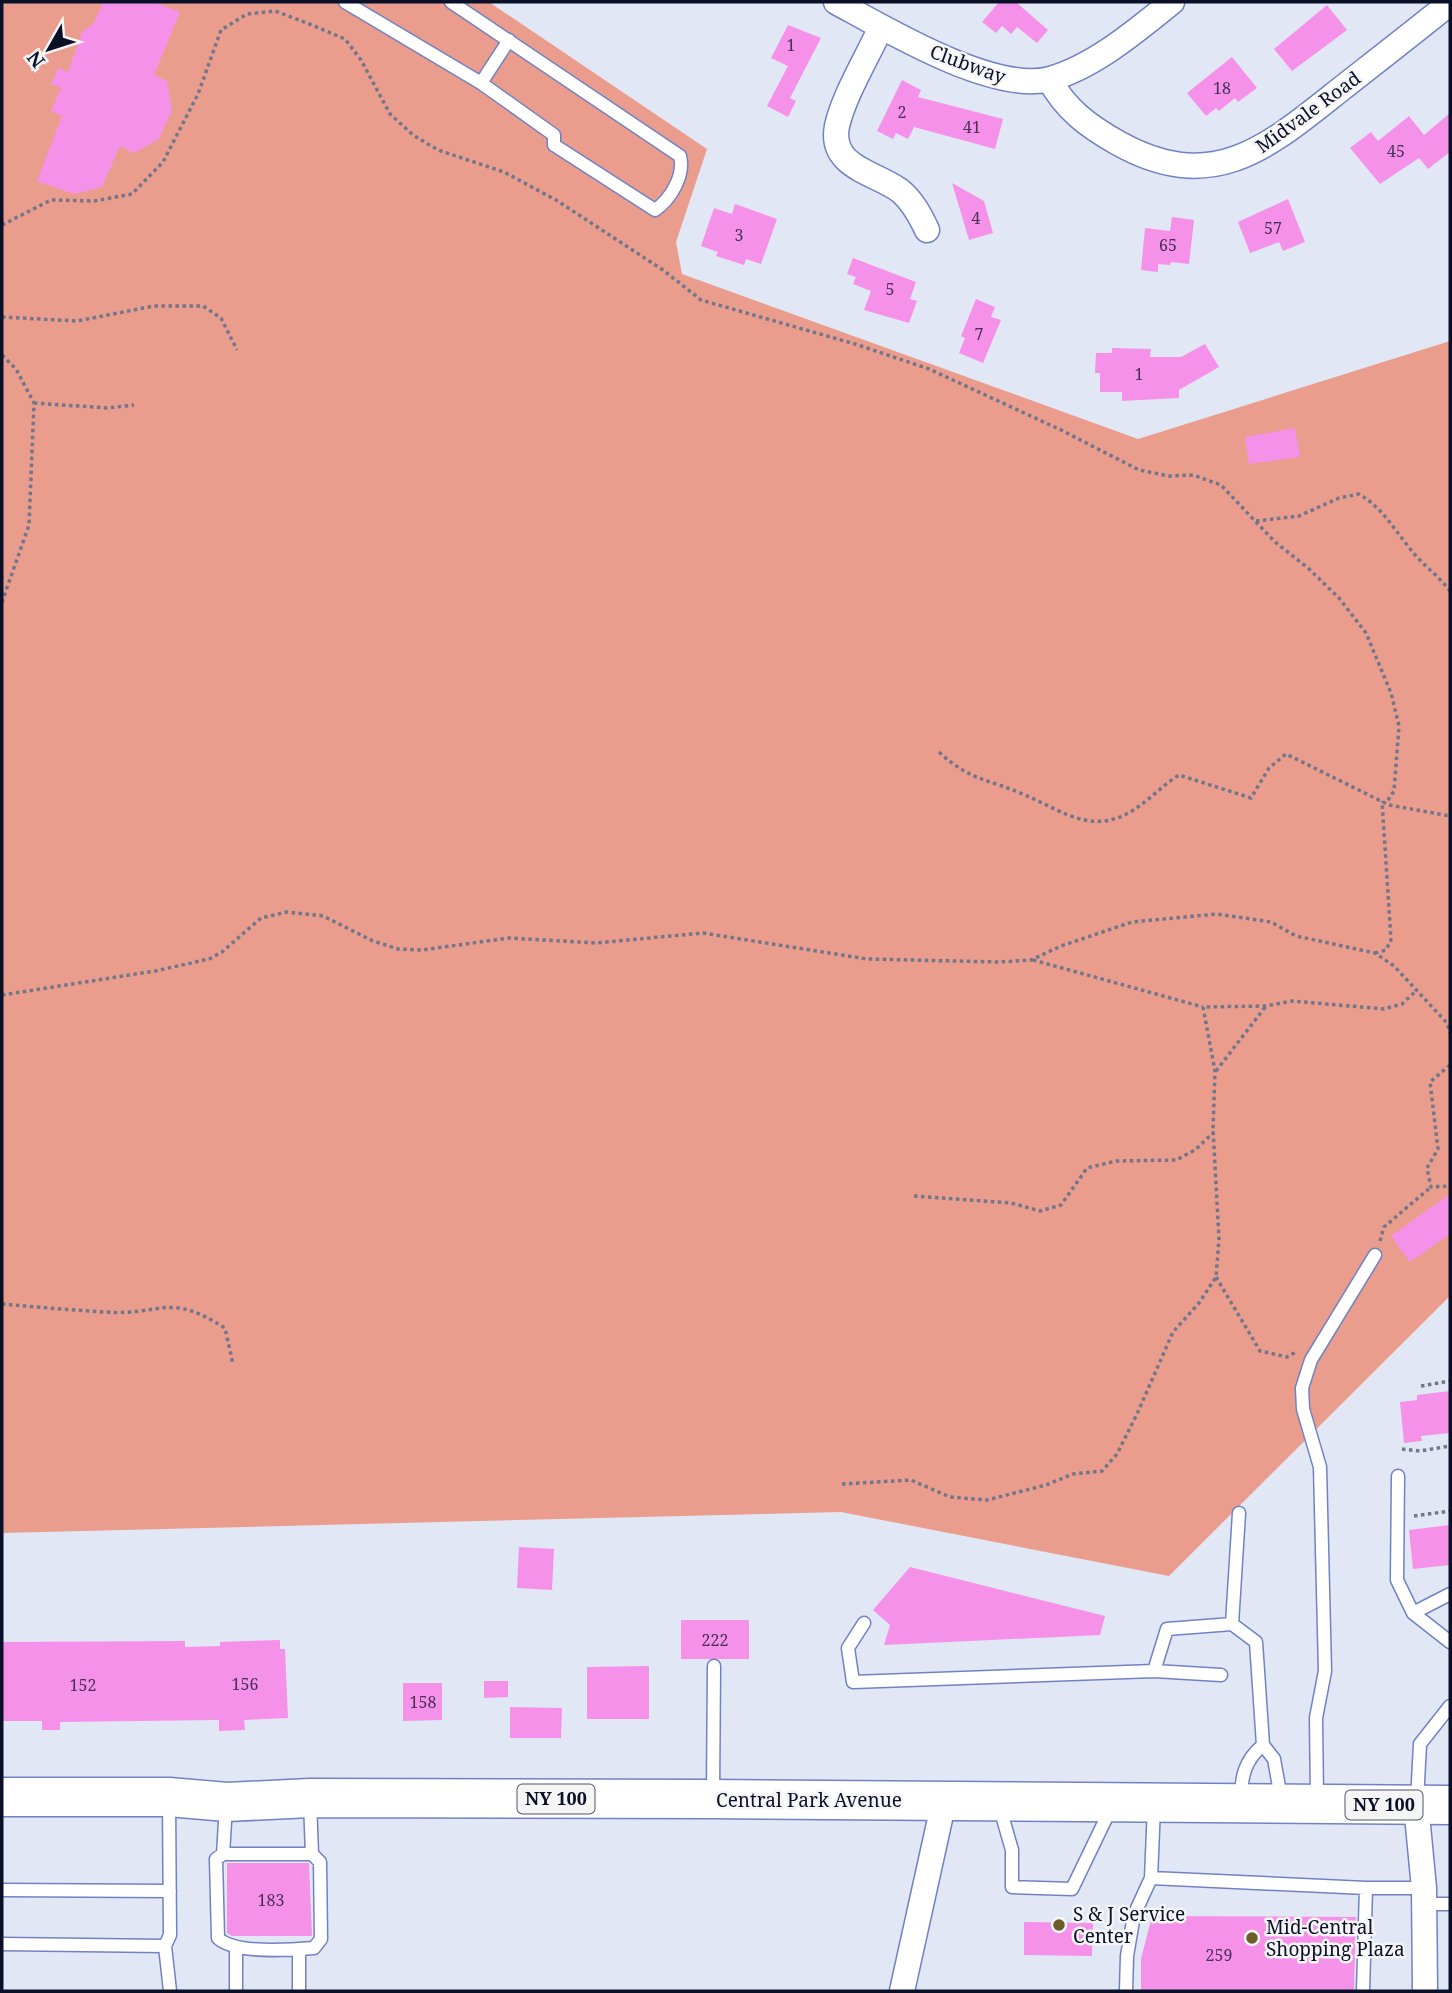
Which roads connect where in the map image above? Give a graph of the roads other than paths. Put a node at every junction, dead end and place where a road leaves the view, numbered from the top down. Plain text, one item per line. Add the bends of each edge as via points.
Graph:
1 (345, 2) edge
2 (452, 2) edge
3 (836, 2) edge
4 (1172, 2) edge
5 (1450, 4) edge
6 (881, 27) junction
7 (509, 40) junction
8 (1049, 79) junction
9 (481, 83) junction
10 (927, 230) dead end
11 (1375, 1255) road end
12 (1398, 1476) dead end
13 (1239, 1513) dead end
14 (1450, 1594) edge
15 (1413, 1613) junction
16 (864, 1623) dead end
17 (1231, 1624) junction
18 (1450, 1642) edge
19 (714, 1666) dead end
20 (1154, 1671) junction
21 (1221, 1675) dead end
22 (1450, 1706) edge
23 (1263, 1745) junction
24 (2, 1797) edge
25 (169, 1797) junction
26 (310, 1798) junction
27 (713, 1799) junction
28 (944, 1801) junction
29 (227, 1802) junction
30 (998, 1802) junction
31 (1113, 1803) junction
32 (1154, 1803) junction
33 (1241, 1804) junction
34 (1299, 1804) junction
35 (1433, 1805) edge
36 (223, 1854) junction
37 (312, 1854) junction
38 (1151, 1878) junction
39 (1366, 1888) junction
40 (2, 1890) edge
41 (170, 1891) junction
42 (1424, 1896) junction
43 (1450, 1904) edge
44 (2, 1944) edge
45 (164, 1946) junction
46 (236, 1947) junction
47 (299, 1949) junction
48 (170, 1991) edge
49 (236, 1991) edge
50 (299, 1991) edge
51 (902, 1991) edge
52 (1126, 1991) edge
53 (1363, 1991) edge
54 (1425, 1991) edge

1 - 9 lane
2 - 7 lane
3 - 6 street, Clubway
4 - 8 street, Clubway via 1083,65
5 - 8 street, Midvale Road via 1279,138 1226,161 1182,165 1148,158 1078,117
6 - 8 street, Clubway via 1000,78 1019,82
6 - 10 street via 840,118 836,138 842,157 899,190 916,208
7 - 9 lane
7 - 9 lane via 680,156 683,167 666,202 655,210 554,145 554,135
11 - 34 lane via 1311,1360 1303,1388 1303,1409 1320,1467 1325,1671
12 - 15 lane via 1398,1580
13 - 17 lane
14 - 15 lane
15 - 18 lane
16 - 20 lane via 848,1648 853,1682
17 - 20 lane via 1167,1629
17 - 23 lane via 1256,1642
19 - 27 lane
20 - 21 lane
22 - 35 lane via 1420,1744
23 - 33 lane via 1250,1757 1241,1781
23 - 34 lane
24 - 25 main road, NY 100
25 - 29 main road, Central Park Avenue / NY 100
25 - 41 lane
26 - 27 main road, Central Park Avenue / NY 100
26 - 29 main road, Central Park Avenue / NY 100
26 - 37 lane
27 - 28 main road, Central Park Avenue / NY 100
28 - 30 main road, Central Park Avenue / NY 100
28 - 51 street
29 - 36 lane
30 - 31 main road, Central Park Avenue / NY 100
30 - 31 lane via 1012,1850 1012,1887 1072,1889
31 - 32 main road, Central Park Avenue / NY 100
32 - 33 main road, Central Park Avenue / NY 100
32 - 38 lane
33 - 34 main road, Central Park Avenue / NY 100
34 - 35 main road, Central Park Avenue / NY 100
35 - 42 street
36 - 37 lane
36 - 46 lane via 216,1859 218,1938
37 - 47 lane via 320,1862 321,1940 314,1948
38 - 39 lane
38 - 52 lane via 1134,1915
39 - 42 lane
39 - 53 lane
40 - 41 lane
41 - 45 lane via 170,1935
42 - 43 lane
42 - 54 street
44 - 45 lane
45 - 48 lane
46 - 47 lane
46 - 49 lane
47 - 50 lane

